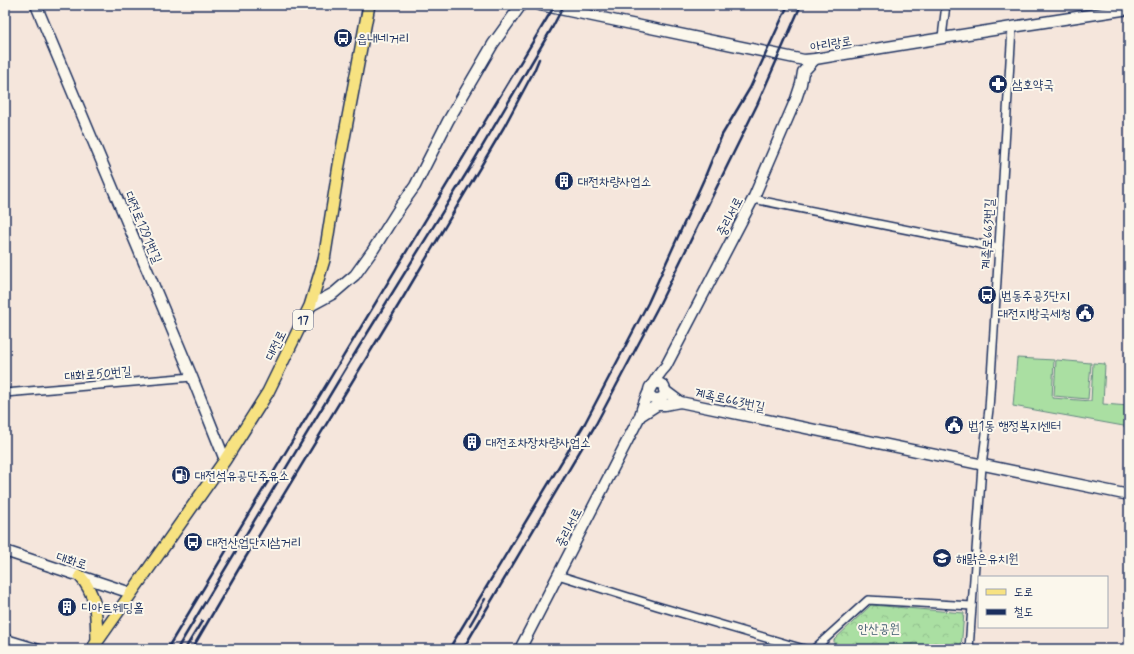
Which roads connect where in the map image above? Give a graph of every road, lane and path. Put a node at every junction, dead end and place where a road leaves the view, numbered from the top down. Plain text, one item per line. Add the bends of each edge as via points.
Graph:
1 (36, 5) edge
2 (369, 5) edge
3 (520, 5) edge
4 (540, 5) edge
5 (946, 5) edge
6 (1129, 9) edge
7 (1012, 28) junction
8 (942, 37) junction
9 (792, 57) junction
10 (815, 59) junction
11 (803, 72) junction
12 (753, 199) junction
13 (999, 248) junction
14 (310, 306) junction
15 (665, 369) junction
16 (192, 377) junction
17 (650, 387) junction
18 (5, 393) edge
19 (660, 393) junction
20 (676, 401) junction
21 (642, 414) junction
22 (225, 460) junction
23 (982, 466) junction
24 (1129, 495) edge
25 (5, 551) edge
26 (558, 575) junction
27 (80, 576) junction
28 (131, 593) junction
29 (972, 606) junction
30 (5, 638) edge
31 (94, 645) edge
32 (41, 649) edge
33 (520, 649) edge
34 (804, 649) edge
35 (814, 649) edge
36 (969, 649) edge

1 - 16 main road, 대전로1291번길
2 - 14 main road, 대전로 / 17 via 324,260
3 - 14 main road via 493,44 448,121 415,186 373,250 355,275 334,293
4 - 9 main road, 아리랑로
5 - 8 street
6 - 7 main road, 아리랑로
7 - 8 main road, 아리랑로
7 - 13 street, 계족로663번길
8 - 10 main road, 아리랑로
9 - 10 main road, 아리랑로
9 - 11 main road
10 - 11 main road, 중리서로
11 - 12 main road, 중리서로 via 796,99
12 - 13 street
12 - 15 main road, 중리서로
13 - 23 street, 계족로663번길
14 - 22 main road, 대전로 / 17 via 268,392
15 - 17 main road via 658,374
15 - 19 main road
15 - 20 main road via 665,380
16 - 18 street, 대화로50번길
16 - 22 main road, 대전로1291번길
17 - 19 main road via 656,383
17 - 21 main road
19 - 20 main road via 665,401
19 - 21 main road
20 - 21 main road via 656,405
20 - 23 main road, 계족로663번길
21 - 26 main road, 중리서로
22 - 28 main road, 대전로 / 17
23 - 24 main road, 계족로663번길
23 - 29 street, 계족로663번길
25 - 27 main road, 대화로
26 - 33 main road, 중리서로
26 - 34 street
27 - 28 main road, 대화로
27 - 31 main road via 93,598 96,613
28 - 31 main road, 대전로 / 17
29 - 35 street via 868,600
29 - 36 street, 계족로663번길
30 - 32 street

